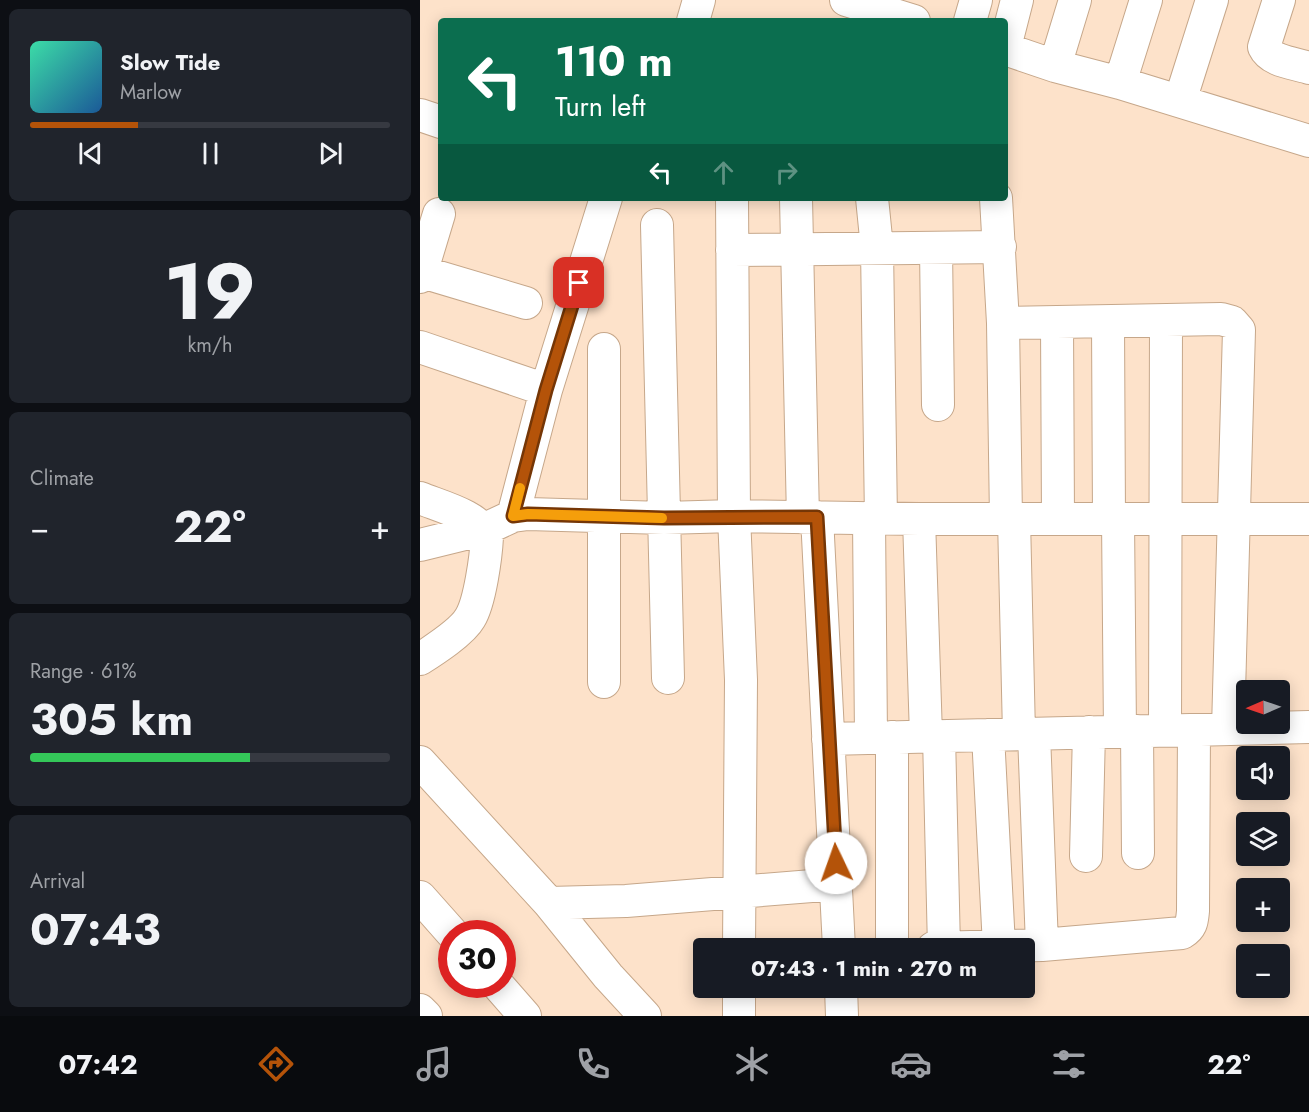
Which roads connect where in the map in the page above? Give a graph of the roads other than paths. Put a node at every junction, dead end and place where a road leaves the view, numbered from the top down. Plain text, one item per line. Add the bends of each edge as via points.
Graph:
1 (699, 0) edge
2 (976, 0) edge
3 (1017, 0) edge
4 (1075, 0) edge
5 (1146, 0) edge
6 (1212, 0) edge
7 (1279, 0) edge
8 (866, 3) edge
9 (694, 18) edge
10 (906, 18) edge
11 (971, 18) edge
12 (1008, 36) edge
13 (1008, 49) edge
14 (1055, 66) junction
15 (1309, 68) edge
16 (1120, 83) junction
17 (1180, 101) junction
18 (420, 115) edge
19 (438, 121) edge
20 (1309, 141) edge
21 (605, 201) edge
22 (732, 201) edge
23 (796, 201) edge
24 (872, 201) edge
25 (996, 201) edge
26 (439, 214) dead end
27 (657, 225) dead end
28 (1000, 247) junction
29 (877, 248) junction
30 (936, 248) junction
31 (798, 249) junction
32 (732, 250) junction
33 (421, 275) edge
34 (526, 303) dead end
35 (1166, 321) junction
36 (1108, 322) junction
37 (1003, 323) junction
38 (1058, 323) junction
39 (420, 347) edge
40 (604, 349) dead end
41 (546, 390) junction
42 (938, 405) dead end
43 (420, 498) edge
44 (603, 515) junction
45 (513, 516) junction
46 (734, 516) junction
47 (664, 518) junction
48 (810, 518) junction
49 (875, 519) junction
50 (919, 519) junction
51 (1010, 519) junction
52 (1058, 519) junction
53 (1114, 519) junction
54 (1166, 519) junction
55 (1233, 519) junction
56 (1309, 519) edge
57 (485, 530) junction
58 (420, 545) edge
59 (420, 659) edge
60 (668, 678) dead end
61 (604, 682) dead end
62 (1309, 727) edge
63 (1228, 729) junction
64 (1154, 731) junction
65 (1089, 732) junction
66 (1014, 734) junction
67 (932, 736) junction
68 (881, 737) junction
69 (828, 739) junction
70 (420, 762) edge
71 (1138, 853) dead end
72 (1086, 856) dead end
73 (837, 884) junction
74 (740, 891) junction
75 (420, 897) edge
76 (549, 903) junction
77 (440, 920) edge
78 (739, 938) edge
79 (839, 938) edge
80 (891, 938) edge
81 (943, 938) edge
82 (1000, 938) edge
83 (1035, 945) edge
84 (1042, 945) junction
85 (509, 998) edge
86 (739, 998) edge
87 (841, 998) edge
88 (420, 1010) edge
89 (426, 1016) edge
90 (525, 1016) edge
91 (645, 1016) edge
92 (739, 1016) edge
93 (842, 1016) edge

1 - 9 street
2 - 11 street
3 - 12 street
4 - 14 street
5 - 16 street
6 - 17 street
7 - 15 street via 1264,47 1268,54
8 - 10 street
13 - 14 street
14 - 16 street
16 - 17 street
17 - 20 street
18 - 19 street
21 - 41 street
22 - 32 street
23 - 31 street
24 - 29 street
25 - 28 street
26 - 33 street
27 - 47 street
28 - 30 street
28 - 37 street
29 - 30 street
29 - 31 street
29 - 49 street
30 - 42 street
31 - 32 street
31 - 48 street
32 - 46 street
33 - 34 street
35 - 36 street
35 - 54 street
35 - 55 street via 1221,319 1232,322 1239,330
36 - 38 street
36 - 53 street
37 - 38 street
37 - 51 street
38 - 52 street
39 - 41 street
40 - 44 street
41 - 45 street
43 - 57 street via 464,515
44 - 45 street
44 - 47 street
44 - 61 street
45 - 57 street
46 - 47 street
46 - 48 street
46 - 74 street via 741,680
47 - 60 street
48 - 49 street
48 - 69 street
49 - 50 street
49 - 68 street
50 - 51 street
50 - 67 street
51 - 52 street
51 - 66 street
52 - 53 street
53 - 54 street
53 - 64 street
54 - 55 street
54 - 64 street
55 - 56 street
55 - 63 street
57 - 58 street
57 - 59 street via 487,545 470,619
62 - 63 street
63 - 64 street
64 - 65 street
64 - 71 street
64 - 84 street via 1193,911 1189,928 1182,933
65 - 66 street
65 - 72 street
66 - 67 street
66 - 82 street
66 - 84 street
67 - 68 street
67 - 81 street
68 - 69 street
68 - 80 street
69 - 73 street
70 - 76 street
73 - 74 street
73 - 79 street
74 - 76 street
74 - 78 street
75 - 77 street
76 - 91 street
83 - 84 street
85 - 90 street
86 - 92 street
87 - 93 street
88 - 89 street

